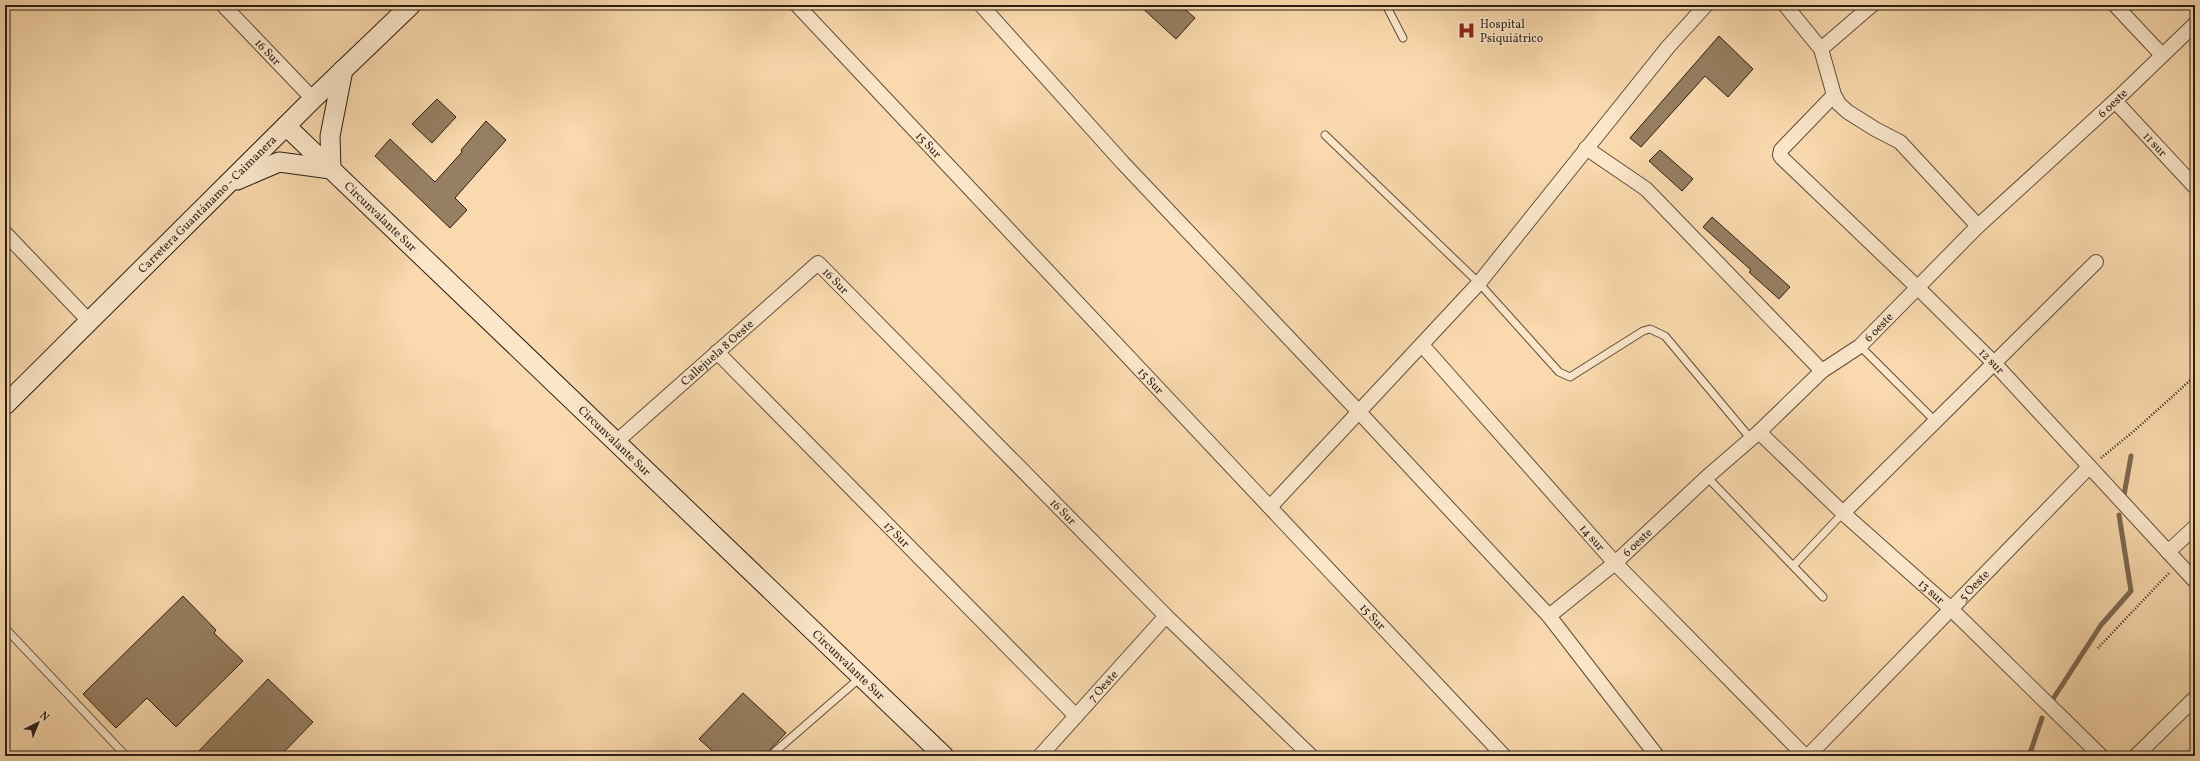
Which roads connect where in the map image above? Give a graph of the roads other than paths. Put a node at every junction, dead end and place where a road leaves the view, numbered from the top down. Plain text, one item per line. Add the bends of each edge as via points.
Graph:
1 (223, 5) edge
2 (411, 5) edge
3 (797, 5) edge
4 (981, 5) edge
5 (1386, 5) edge
6 (1706, 5) edge
7 (1785, 5) edge
8 (1872, 5) edge
9 (2115, 5) edge
10 (2195, 24) edge
11 (1403, 38) dead end
12 (1821, 49) junction
13 (2162, 55) junction
14 (343, 70) junction
15 (1834, 94) junction
16 (313, 99) junction
17 (2115, 101) junction
18 (286, 126) junction
19 (1325, 135) dead end
20 (1586, 148) junction
21 (331, 169) junction
22 (227, 184) junction
23 (2195, 187) edge
24 (1978, 226) junction
25 (5, 233) edge
26 (2096, 262) dead end
27 (818, 264) joint
28 (1479, 283) junction
29 (1917, 287) junction
30 (89, 321) junction
31 (1422, 345) junction
32 (1860, 346) junction
33 (717, 352) junction
34 (1994, 363) junction
35 (1822, 371) junction
36 (5, 405) edge
37 (1359, 412) junction
38 (1935, 421) junction
39 (1755, 435) junction
40 (616, 442) junction
41 (2090, 467) junction
42 (1707, 477) junction
43 (1270, 507) junction
44 (1842, 513) junction
45 (2195, 527) edge
46 (2168, 552) junction
47 (1615, 563) junction
48 (1793, 566) junction
49 (2195, 581) edge
50 (1823, 597) dead end
51 (1950, 608) junction
52 (1166, 616) junction
53 (1549, 616) junction
54 (5, 628) edge
55 (861, 677) junction
56 (2195, 698) edge
57 (1076, 716) junction
58 (126, 756) edge
59 (770, 756) edge
60 (944, 756) edge
61 (1040, 756) edge
62 (1311, 756) edge
63 (1504, 756) edge
64 (1657, 756) edge
65 (1806, 756) edge
66 (2100, 756) edge
67 (2136, 756) edge

1 - 16 street, 16 Sur
2 - 14 main road, Carretera Guantánamo - Caimanera
3 - 43 street, 15 Sur
4 - 37 street via 1123,163
5 - 11 lane
6 - 20 street via 1668,47
7 - 12 street
8 - 12 street
9 - 13 street
10 - 13 street, 6 oeste
12 - 15 street
13 - 17 street, 6 oeste
14 - 16 main road, Carretera Guantánamo - Caimanera
14 - 21 main road via 330,136
15 - 24 street via 1839,104 1848,112 1900,142
15 - 29 street, 12 sur via 1781,150 1780,155
16 - 18 main road, Carretera Guantánamo - Caimanera
17 - 23 street, 11 sur
17 - 24 street, 6 oeste
18 - 21 main road, Circunvalante Sur
18 - 22 main road, Carretera Guantánamo - Caimanera
19 - 28 lane
20 - 28 street
20 - 35 street via 1646,189
21 - 22 main road via 279,162
21 - 40 main road, Circunvalante Sur
22 - 30 main road, Carretera Guantánamo - Caimanera
24 - 29 street, 6 oeste
25 - 30 street
26 - 34 street
27 - 33 street, Callejuela 8 Oeste
27 - 52 street, 16 Sur
28 - 31 street
28 - 39 lane via 1559,372 1570,377 1643,331 1650,329 1664,336
29 - 32 street, 6 oeste
29 - 34 street, 12 sur
30 - 36 main road, Carretera Guantánamo - Caimanera
31 - 37 street
31 - 47 street, 14 sur
32 - 35 street, 6 oeste
32 - 38 lane
33 - 40 street, Callejuela 8 Oeste
33 - 57 street, 17 Sur
34 - 38 street
34 - 41 street, 12 sur
35 - 39 street, 6 oeste
37 - 43 street
37 - 53 street
38 - 44 street
39 - 42 street, 6 oeste
39 - 44 street, 13 sur
40 - 55 main road, Circunvalante Sur
41 - 46 street, 12 sur
41 - 51 street, 5 Oeste
42 - 47 street, 6 oeste
42 - 48 lane
43 - 63 street, 15 Sur
44 - 48 lane
44 - 51 street, 13 sur
45 - 46 street
46 - 49 street, 12 sur
47 - 53 street, 6 oeste
47 - 65 street, 14 sur
48 - 50 lane
51 - 65 street, 5 Oeste
51 - 66 street, 13 sur
52 - 57 street, 7 Oeste
52 - 62 street, 16 Sur
53 - 64 street
54 - 58 lane
55 - 59 lane
55 - 60 main road, Circunvalante Sur
56 - 67 street
57 - 61 street, 7 Oeste

